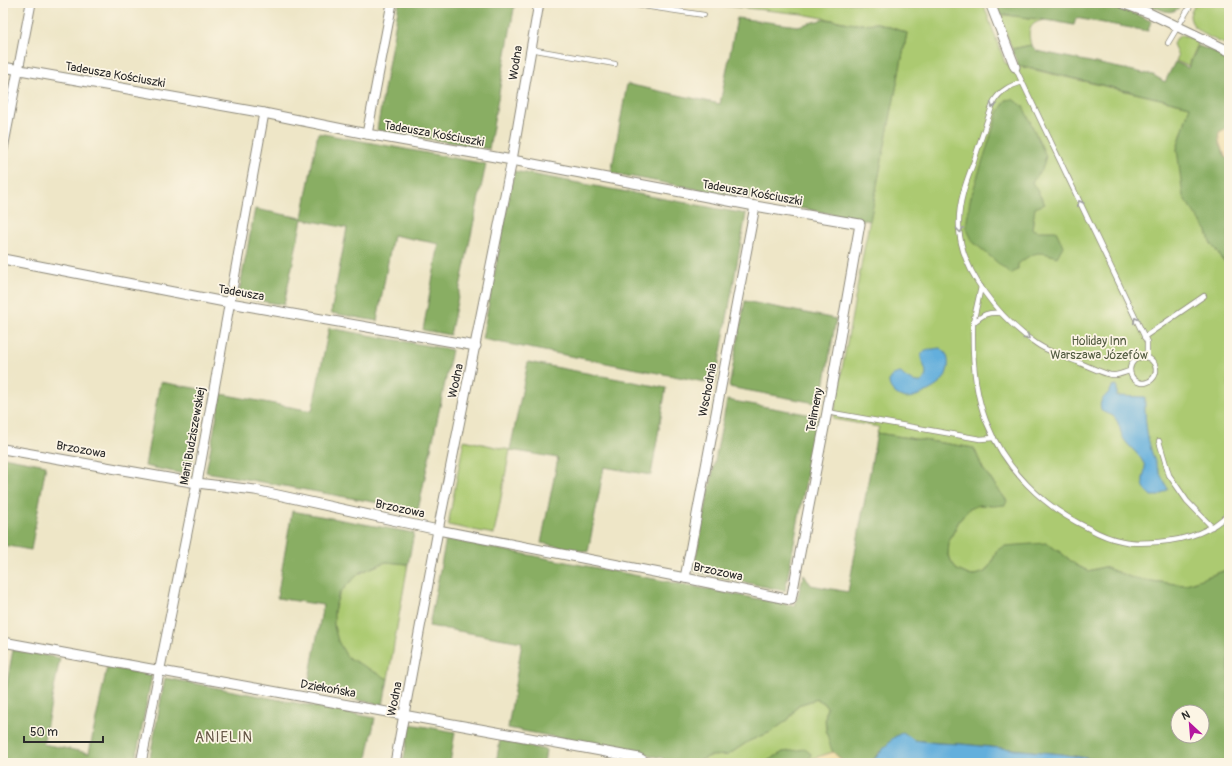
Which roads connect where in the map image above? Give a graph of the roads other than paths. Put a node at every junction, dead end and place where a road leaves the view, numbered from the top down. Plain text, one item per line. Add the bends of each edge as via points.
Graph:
1 (31, 3) edge
2 (392, 3) edge
3 (539, 3) edge
4 (623, 3) edge
5 (990, 3) edge
6 (1122, 3) edge
7 (1192, 3) edge
8 (704, 15) dead end
9 (1178, 26) junction
10 (1168, 43) dead end
11 (530, 49) junction
12 (1229, 51) edge
13 (615, 64) dead end
14 (3, 67) edge
15 (1015, 67) joint
16 (19, 70) junction
17 (1022, 82) junction
18 (264, 113) junction
19 (367, 134) junction
20 (3, 149) edge
21 (512, 160) junction
22 (756, 206) junction
23 (860, 224) joint
24 (3, 259) edge
25 (981, 288) junction
26 (1204, 296) dead end
27 (230, 303) junction
28 (1001, 313) junction
29 (974, 323) junction
30 (1144, 337) junction
31 (476, 346) junction
32 (1147, 357) junction
33 (1130, 371) junction
34 (827, 412) junction
35 (994, 438) junction
36 (1159, 441) dead end
37 (3, 449) edge
38 (197, 483) junction
39 (1229, 512) edge
40 (1212, 527) junction
41 (438, 530) junction
42 (685, 578) junction
43 (791, 600) joint
44 (3, 642) edge
45 (160, 671) junction
46 (404, 715) junction
47 (141, 763) edge
48 (395, 763) edge
49 (648, 763) edge

1 - 16 street
2 - 19 street
3 - 11 street, Wodna
4 - 8 lane
5 - 15 street
6 - 9 street
7 - 9 lane
9 - 10 lane
9 - 12 street
11 - 13 lane
11 - 21 street, Wodna
14 - 16 street, Tadeusza Kościuszki
15 - 17 lane
16 - 18 street, Tadeusza Kościuszki
16 - 20 street
17 -> 25 lane via 999,93 994,100 963,191 959,227 968,262
30 -> 17 lane
18 - 19 street, Tadeusza Kościuszki
18 - 27 street, Marii Budziszewskiej
19 - 21 street, Tadeusza Kościuszki
21 - 22 street, Tadeusza Kościuszki
21 - 31 street, Wodna
22 - 23 street, Tadeusza Kościuszki
22 - 42 street, Wschodnia
23 - 34 street, Telimeny
24 - 27 street, Tadeusza
25 - 28 lane
25 - 29 lane
26 - 30 lane
27 - 31 street, Tadeusza
27 - 38 street, Marii Budziszewskiej
28 - 29 lane via 989,312
28 -> 33 lane via 1025,336 1052,352 1112,375
29 - 35 lane via 972,350 976,386
30 - 32 lane via 1147,342
31 - 41 street, Wodna
32 - 33 lane via 1135,360
32 - 33 lane via 1156,365 1157,372 1154,378 1143,383 1136,381 1131,377
34 - 35 lane via 980,439
34 - 43 street, Telimeny
35 - 40 lane via 1019,476 1039,496 1059,513 1104,536 1122,541 1154,542 1185,537
36 - 40 lane via 1169,475
37 - 38 street, Brzozowa
38 - 41 street, Brzozowa via 255,490
38 - 45 street, Marii Budziszewskiej
39 - 40 lane
41 - 42 street, Brzozowa
41 - 46 street, Wodna
42 - 43 street, Brzozowa
44 - 45 street, Dziekońska
45 - 46 street, Dziekońska
45 - 47 street, Marii Budziszewskiej
46 - 48 street, Wodna
46 - 49 street, Dziekońska via 639,758

